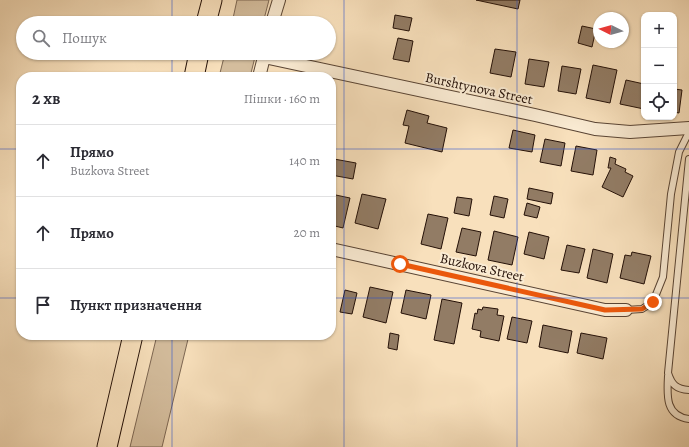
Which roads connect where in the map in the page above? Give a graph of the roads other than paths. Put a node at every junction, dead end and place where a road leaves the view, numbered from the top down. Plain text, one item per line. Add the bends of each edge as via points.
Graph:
1 (212, 0) edge
2 (279, 0) edge
3 (208, 16) edge
4 (274, 16) edge
5 (198, 60) edge
6 (264, 60) edge
7 (288, 60) edge
8 (195, 72) edge
9 (260, 72) edge
10 (689, 128) edge
11 (689, 132) edge
12 (689, 159) edge
13 (336, 250) edge
14 (626, 310) joint
15 (132, 340) edge
16 (668, 373) junction
17 (689, 390) edge
18 (689, 419) edge
19 (107, 447) edge

1 - 3 main road
2 - 4 street
5 - 8 main road
6 - 9 street
7 - 10 street, Burshtynova Street via 595,129 630,132
11 - 14 lane via 679,152 671,194 663,277 653,302 642,309
12 - 16 lane
13 - 14 street, Buzkova Street via 605,310
15 - 19 main road
16 - 17 lane via 671,383 677,388
16 - 18 lane via 666,398 671,410 682,418

